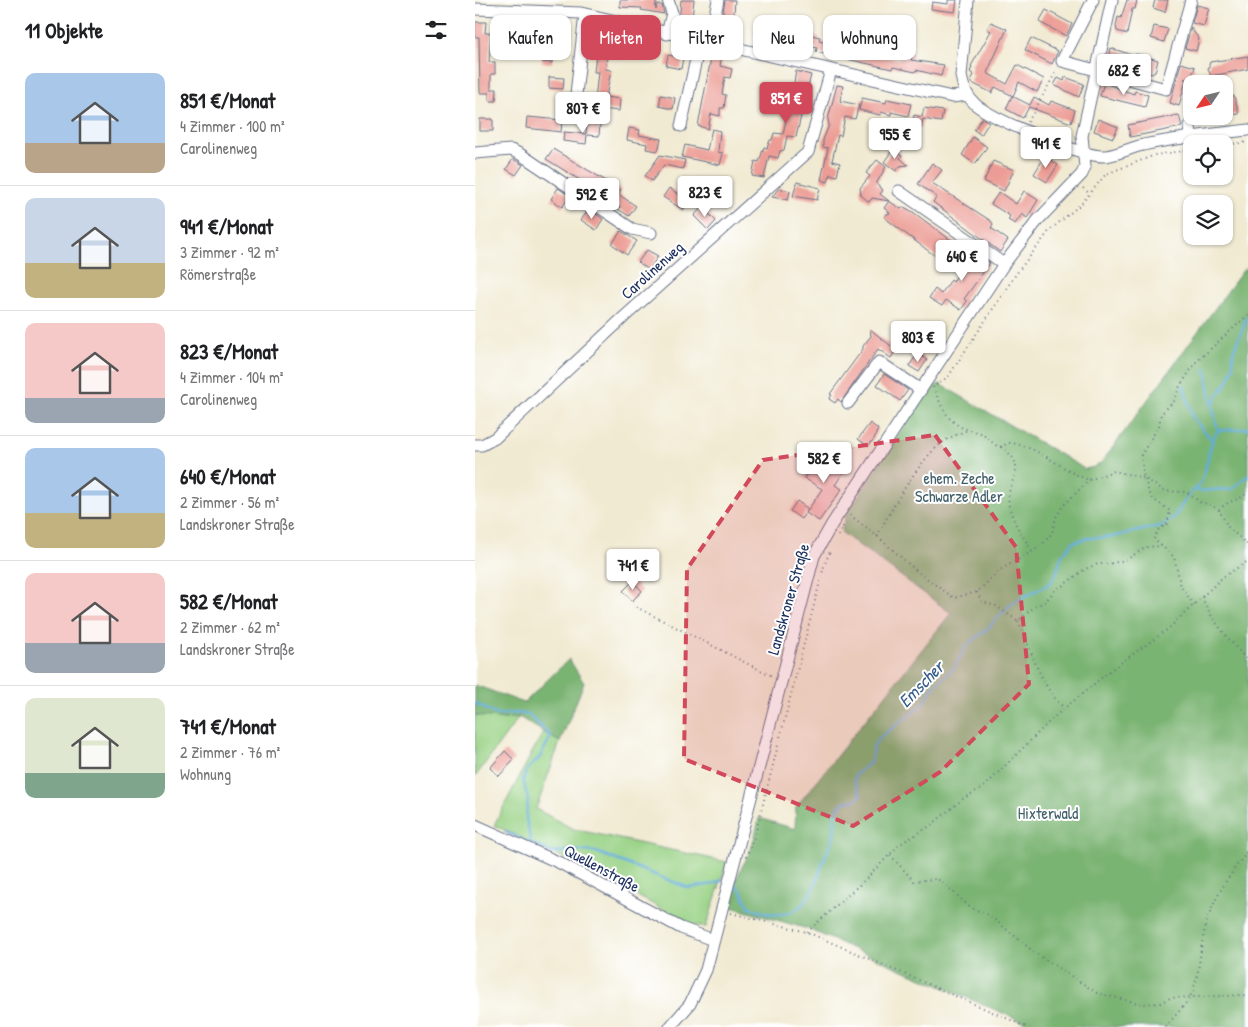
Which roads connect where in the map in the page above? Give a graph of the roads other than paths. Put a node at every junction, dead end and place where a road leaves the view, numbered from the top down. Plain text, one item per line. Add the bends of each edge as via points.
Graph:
1 (668, 0) edge
2 (718, 0) edge
3 (968, 0) edge
4 (1093, 0) edge
5 (1112, 0) edge
6 (1191, 0) edge
7 (475, 8) edge
8 (585, 14) junction
9 (713, 15) edge
10 (667, 34) junction
11 (671, 35) edge
12 (743, 51) edge
13 (700, 60) edge
14 (831, 70) junction
15 (1097, 71) junction
16 (967, 95) junction
17 (575, 103) dead end
18 (681, 126) dead end
19 (1248, 130) edge
20 (1207, 135) edge
21 (1183, 138) edge
22 (475, 153) edge
23 (1085, 154) junction
24 (899, 191) dead end
25 (651, 233) dead end
26 (1004, 264) junction
27 (925, 389) junction
28 (848, 403) dead end
29 (475, 445) edge
30 (475, 825) edge
31 (713, 940) junction
32 (671, 1027) edge

1 - 10 street via 672,13
2 - 9 street
3 - 16 street via 961,76
4 - 15 street via 1062,61
5 - 15 street, Landskroner Straße
6 - 15 street via 1166,89
7 - 8 street
8 - 10 street
8 - 17 street
10 - 11 street
12 - 14 street
13 - 18 street
14 - 16 street via 952,97
14 - 29 street, Carolinenweg via 808,152 495,438
15 - 23 street, Landskroner Straße via 1082,136
16 - 23 street via 977,105 1024,129
19 - 20 street
21 - 23 street via 1106,156
22 - 25 street via 511,150 520,154 632,229
23 - 26 street, Landskroner Straße via 1082,174 1038,220
24 - 26 street
26 - 27 street, Landskroner Straße
27 - 28 street via 879,362
27 - 31 street, Landskroner Straße via 832,524 814,556
30 - 31 street, Quellenstraße via 560,863 681,928
31 - 32 street, Landskroner Straße via 699,988

